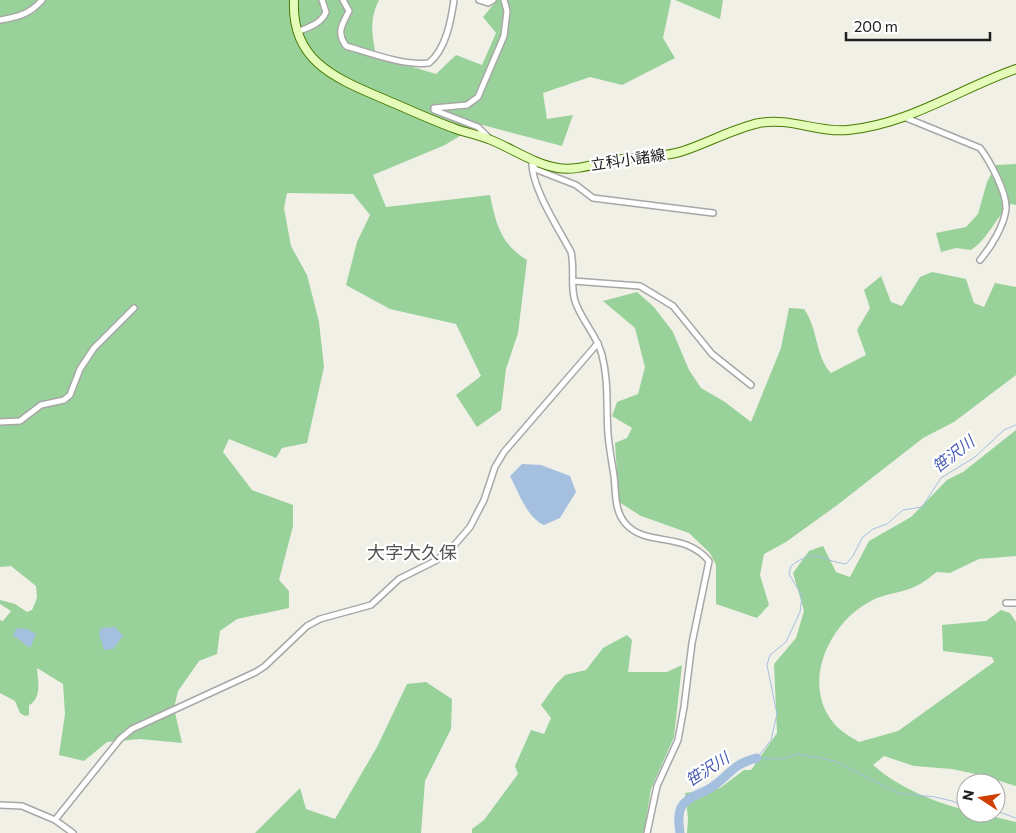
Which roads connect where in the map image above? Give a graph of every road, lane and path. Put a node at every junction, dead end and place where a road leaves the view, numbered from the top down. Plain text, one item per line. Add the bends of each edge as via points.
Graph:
1 (42, 0) edge
2 (294, 0) edge
3 (322, 0) edge
4 (343, 0) edge
5 (454, 0) edge
6 (479, 0) edge
7 (493, 0) edge
8 (504, 0) edge
9 (0, 20) edge
10 (297, 32) junction
11 (1016, 70) edge
12 (904, 117) junction
13 (490, 140) junction
14 (532, 160) junction
15 (713, 213) dead end
16 (980, 260) dead end
17 (573, 281) junction
18 (134, 308) dead end
19 (598, 343) junction
20 (751, 385) dead end
21 (0, 422) edge
22 (1006, 603) dead end
23 (1016, 603) edge
24 (0, 805) edge
25 (55, 820) junction
26 (73, 833) edge
27 (647, 833) edge

1 - 9 street via 19,17
2 - 10 main road, 立科小諸線
3 - 10 street via 326,12 323,18
4 - 5 street via 349,11 340,29 340,38 346,46 421,64 428,63 439,52 448,30
6 - 7 street via 488,3
8 - 13 street via 507,11 504,36 478,96 467,104 434,108 478,127
10 - 13 main road, 立科小諸線 via 311,58 339,77 434,121
11 - 12 main road, 立科小諸線
12 - 14 main road, 立科小諸線 via 846,130 786,122 760,123 669,155 624,158 573,169 560,169
12 - 16 street via 980,148 985,154 1006,206 991,247
13 - 14 main road, 立科小諸線
14 - 15 street via 535,169 576,185 593,198
14 - 17 street via 536,183 570,252 574,264
17 - 19 street via 572,291 577,307
17 - 20 street via 640,286 673,306 712,354
18 - 21 street via 94,348 64,400 41,404 20,420
19 - 25 street via 499,459 470,527 451,549 399,579 372,605 320,619 307,626 256,672 132,729 120,739
19 - 27 street via 606,372 608,434 615,499 621,516 640,534 684,543 709,561 692,643 678,740 657,786
22 - 23 street
24 - 25 street via 22,806
25 - 26 street

